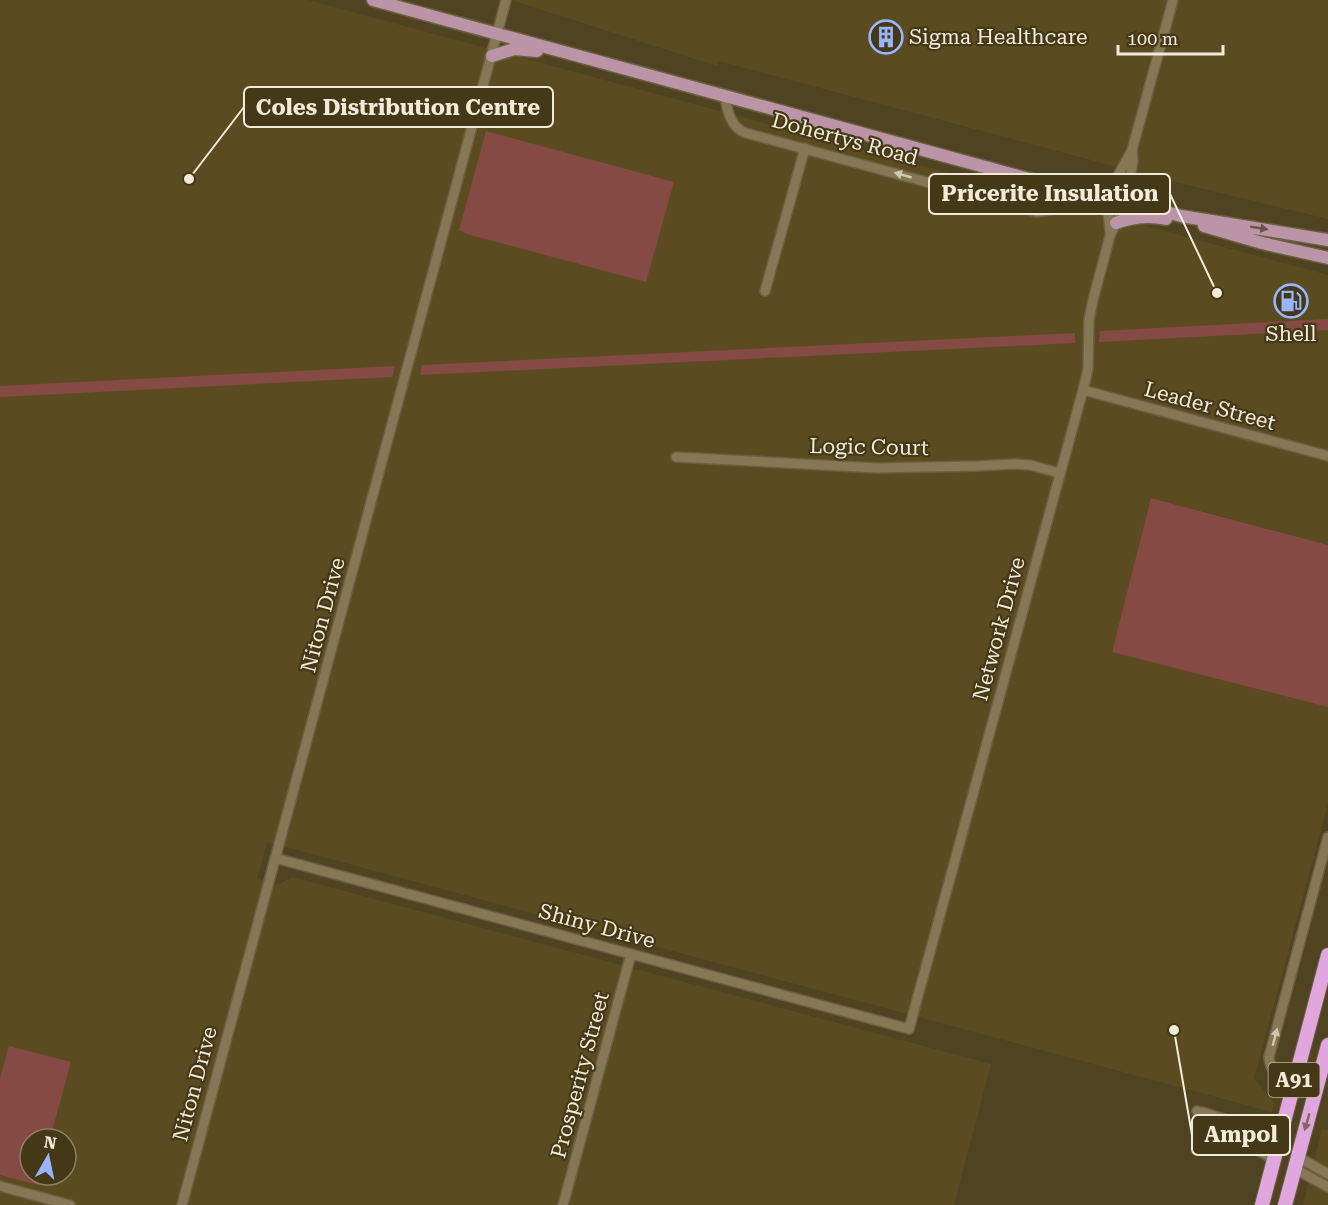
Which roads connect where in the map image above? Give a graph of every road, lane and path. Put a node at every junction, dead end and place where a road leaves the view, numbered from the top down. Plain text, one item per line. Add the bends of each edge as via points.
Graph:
1 (373, 0) edge
2 (506, 0) edge
3 (1173, 0) edge
4 (498, 34) junction
5 (492, 56) junction
6 (637, 72) junction
7 (725, 96) junction
8 (805, 148) junction
9 (1132, 150) junction
10 (1023, 177) junction
11 (1076, 193) junction
12 (1109, 196) junction
13 (1126, 201) junction
14 (1181, 216) junction
15 (1116, 223) junction
16 (1202, 225) junction
17 (1110, 236) junction
18 (1328, 240) edge
19 (1328, 258) edge
20 (765, 291) dead end
21 (1083, 390) junction
22 (1328, 456) edge
23 (676, 457) dead end
24 (1059, 473) junction
25 (1328, 837) edge
26 (275, 858) junction
27 (632, 954) junction
28 (1328, 955) edge
29 (909, 1029) joint
30 (1328, 1045) edge
31 (1293, 1083) junction
32 (1276, 1154) junction
33 (1296, 1163) junction
34 (1328, 1174) edge
35 (0, 1186) edge
36 (1328, 1187) edge
37 (70, 1205) edge
38 (182, 1205) edge
39 (563, 1205) edge
40 (1262, 1205) edge
41 (1285, 1205) edge

1 - 4 main road, Dohertys Road
2 - 4 street, Niton Drive
3 - 9 street
4 - 5 street, Niton Drive
4 - 6 main road, Dohertys Road
5 - 6 main road via 514,49 532,50 609,71
5 - 26 street, Niton Drive
6 - 7 main road, Dohertys Road
7 - 8 street, Dohertys Road via 726,110 738,130
7 - 10 main road, Dohertys Road
11 -> 8 street, Dohertys Road via 1060,208 1037,212
8 - 20 street
9 - 12 street
9 - 13 street, Network Drive
10 - 11 main road, Dohertys Road
10 - 12 main road, Dohertys Road
11 - 12 main road, Dohertys Road
12 - 13 main road, Dohertys Road
12 - 17 street, Network Drive
13 - 14 main road, Dohertys Road
13 - 15 street, Network Drive
14 - 16 main road, Dohertys Road
14 -> 18 main road, Dohertys Road
15 - 16 main road via 1152,216
15 - 17 street, Network Drive
16 - 19 main road, Dohertys Road
17 - 21 street, Network Drive via 1092,300
21 - 22 street, Leader Street
21 - 24 street, Network Drive
23 - 24 street, Logic Court via 877,468 1014,464
24 - 29 street, Network Drive
31 -> 25 street via 1272,1068 1269,1057
26 - 27 street, Shiny Drive
26 - 38 street, Niton Drive
27 - 29 street, Shiny Drive
27 - 39 street, Prosperity Street
28 - 31 highway, A91
30 -> 33 highway, A91
31 - 32 highway, A91
32 - 32 street via 1215,1127 1197,1111 1224,1119
32 - 33 highway
32 - 40 highway, A91
33 - 34 street
33 - 36 street
33 - 41 highway, A91
35 - 37 street

